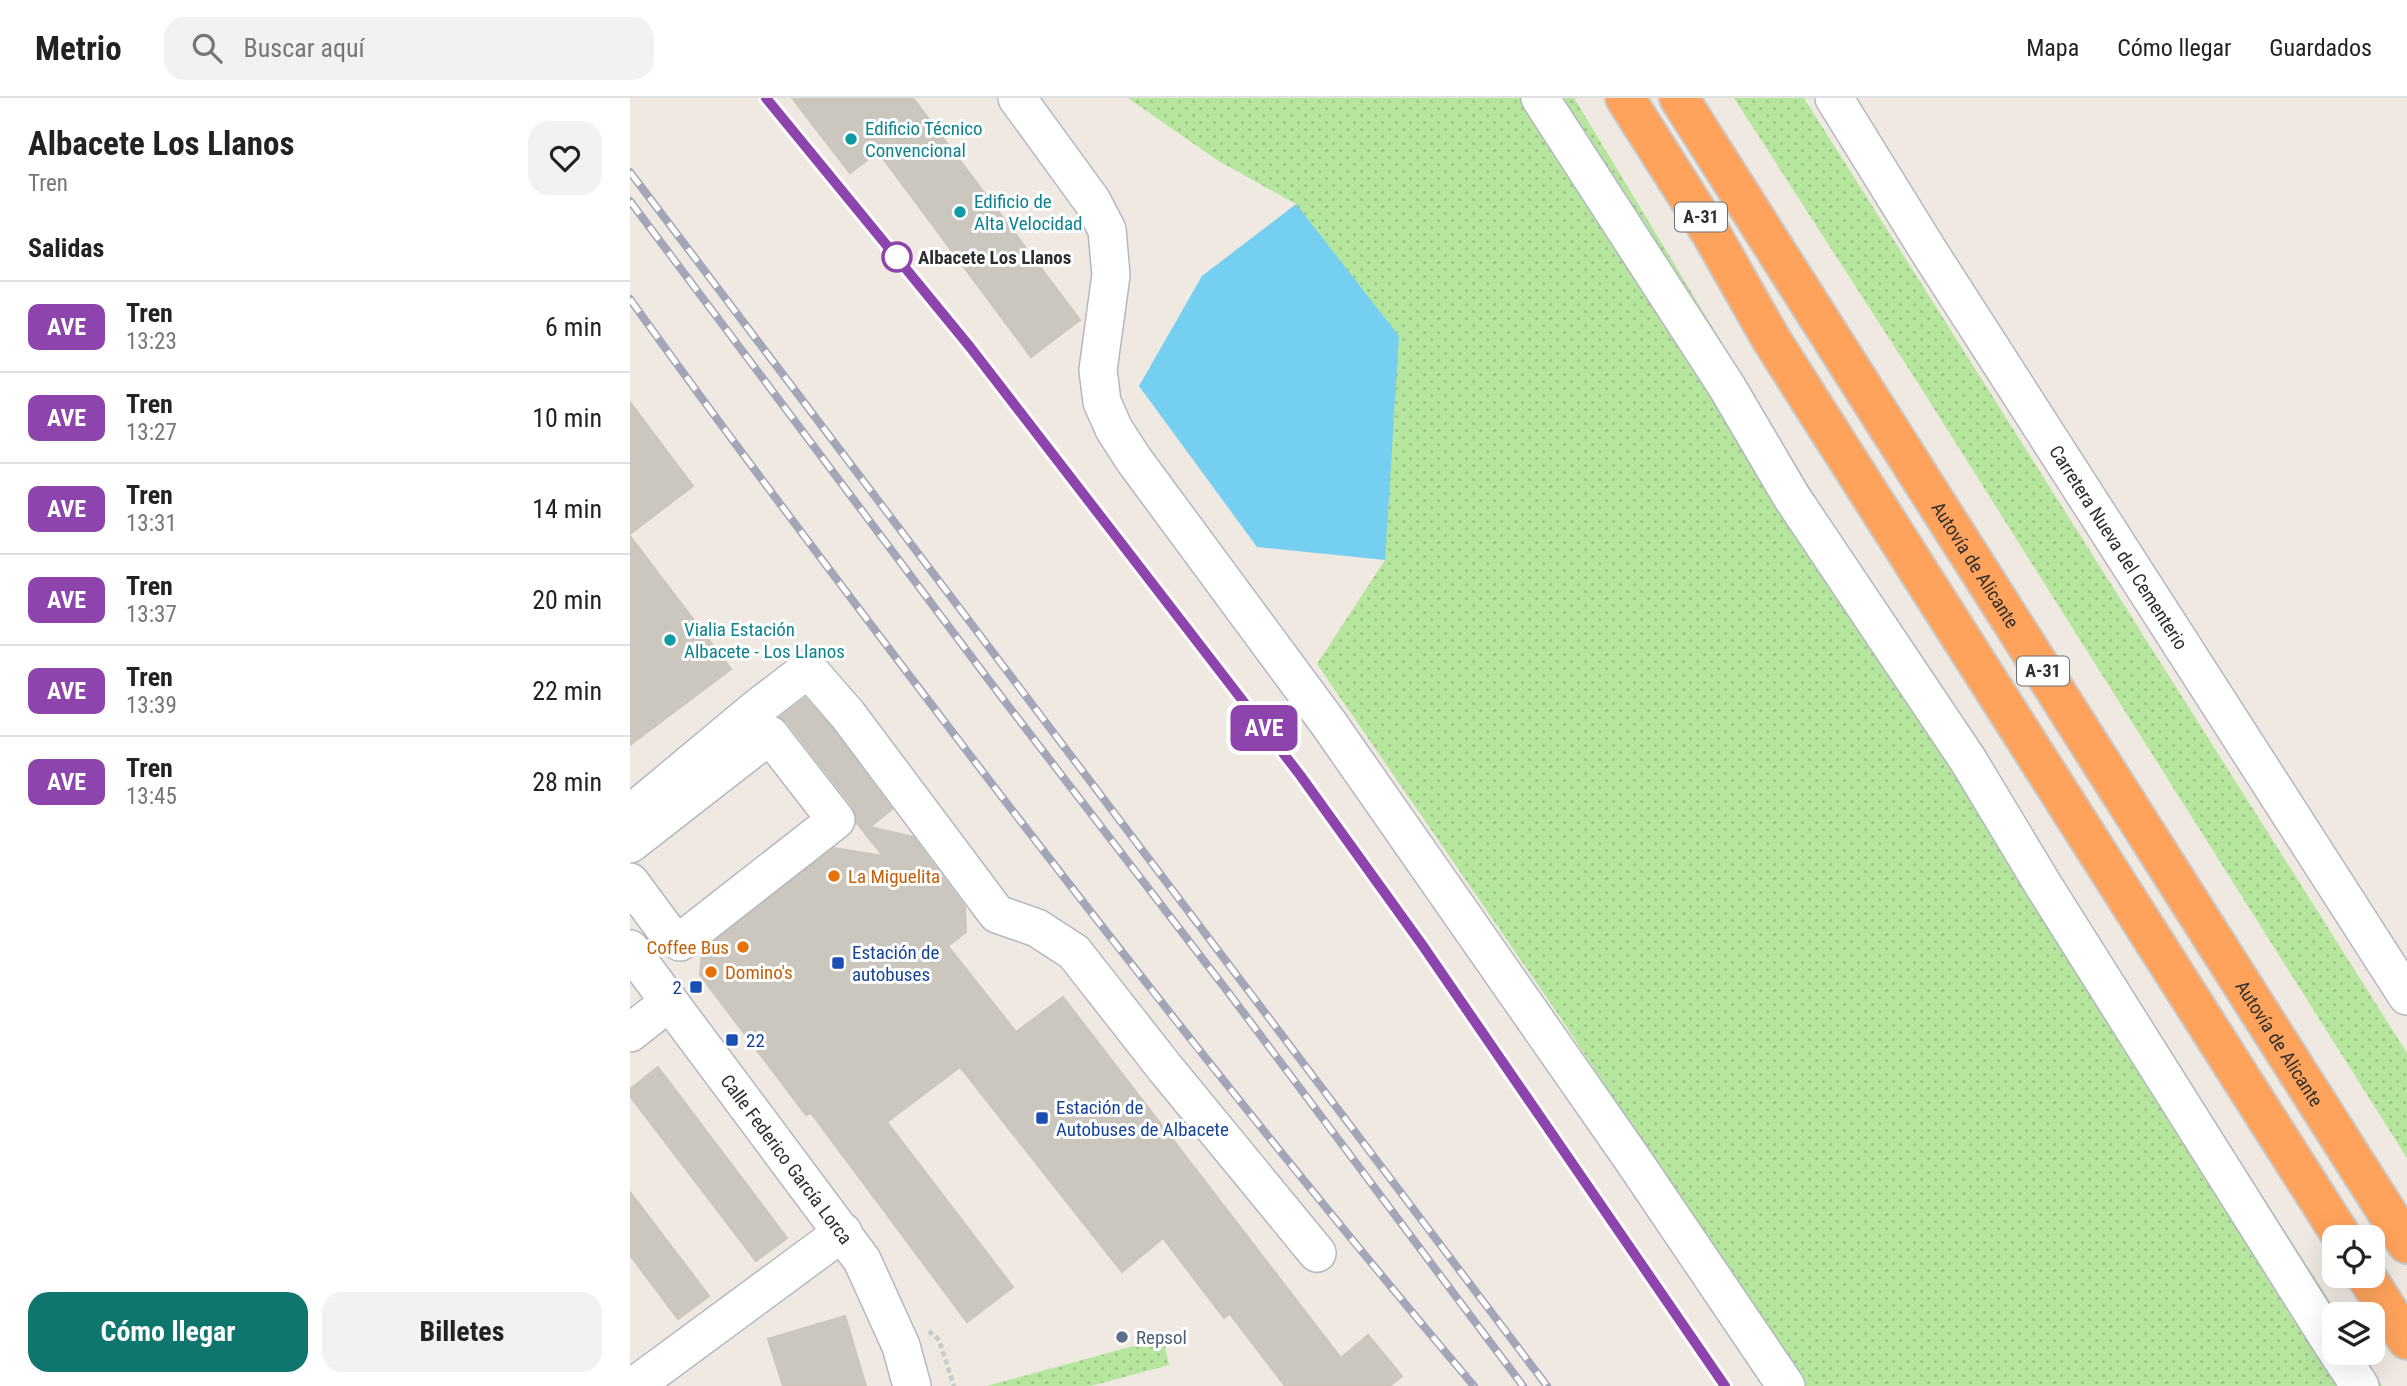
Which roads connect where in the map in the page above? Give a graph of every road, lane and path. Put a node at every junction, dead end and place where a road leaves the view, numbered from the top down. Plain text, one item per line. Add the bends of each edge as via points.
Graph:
1 (1540, 98) edge
2 (1625, 98) edge
3 (1679, 98) edge
4 (1834, 98) edge
5 (1010, 100) edge
6 (630, 814) edge
7 (630, 844) edge
8 (630, 882) edge
9 (630, 949) edge
10 (2407, 996) edge
11 (669, 1002) junction
12 (630, 1033) edge
13 (2334, 1225) edge
14 (843, 1231) junction
15 (2407, 1244) edge
16 (1317, 1254) dead end
17 (2374, 1288) edge
18 (2322, 1328) edge
19 (2407, 1340) edge
20 (2346, 1365) edge
21 (641, 1381) dead end
22 (912, 1386) edge
23 (1786, 1386) edge
24 (2361, 1386) edge

1 - 18 street via 1727,387 1791,496 1968,760
2 - 13 highway, A-31 via 1712,234 1771,339
3 - 15 highway, Autovía de Alicante / A-31
4 - 10 street, Carretera Nueva del Cementerio
5 - 23 street via 1092,201 1107,230 1111,275 1098,370 1102,402 1114,429 1329,723
6 - 16 street via 808,669 848,715 997,914 1037,928 1074,952
7 - 8 street via 770,735 836,820 680,942 667,932
9 - 11 street, Calle Federico García Lorca
11 - 12 street
11 - 14 street, Calle Federico García Lorca
14 - 21 street
14 - 22 street, Calle Federico García Lorca via 862,1260 901,1346
17 - 19 highway
20 - 24 street

